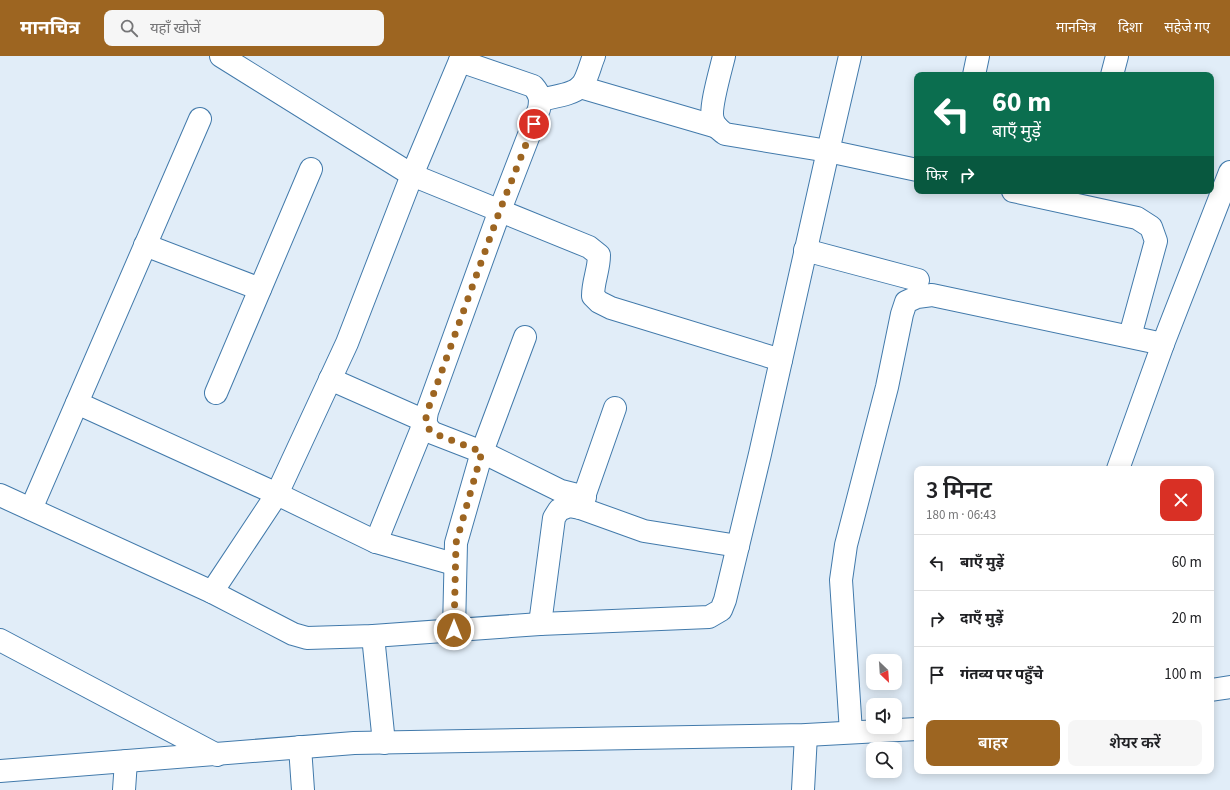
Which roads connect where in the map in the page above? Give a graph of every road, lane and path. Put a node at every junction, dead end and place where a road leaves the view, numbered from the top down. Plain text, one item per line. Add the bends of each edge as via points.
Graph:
1 (221, 56) edge
2 (594, 56) edge
3 (724, 56) edge
4 (850, 56) edge
5 (978, 56) edge
6 (1117, 56) edge
7 (461, 59) edge
8 (975, 72) edge
9 (1113, 72) edge
10 (580, 87) junction
11 (541, 100) junction
12 (200, 119) dead end
13 (717, 127) junction
14 (828, 151) junction
15 (311, 169) dead end
16 (914, 169) edge
17 (1230, 172) edge
18 (412, 174) junction
19 (1042, 194) edge
20 (1080, 198) edge
21 (500, 210) junction
22 (145, 245) junction
23 (806, 250) junction
24 (918, 280) dead end
25 (260, 289) junction
26 (1130, 336) junction
27 (525, 337) dead end
28 (1163, 344) junction
29 (781, 360) junction
30 (330, 379) junction
31 (216, 393) dead end
32 (77, 403) junction
33 (615, 408) dead end
34 (425, 421) junction
35 (482, 452) junction
36 (1119, 466) edge
37 (277, 494) junction
38 (0, 495) edge
39 (583, 502) junction
40 (31, 509) junction
41 (376, 542) junction
42 (738, 546) junction
43 (454, 564) junction
44 (212, 592) junction
45 (540, 624) junction
46 (454, 630) junction
47 (373, 636) junction
48 (0, 640) edge
49 (1230, 687) edge
50 (1214, 690) edge
51 (914, 729) edge
52 (851, 732) junction
53 (806, 735) junction
54 (384, 743) junction
55 (300, 748) junction
56 (217, 755) junction
57 (126, 761) junction
58 (0, 770) edge
59 (124, 790) edge
60 (303, 790) edge
61 (803, 790) edge

1 - 18 street
2 - 10 street
3 - 13 street via 712,108 712,119
4 - 14 street
5 - 8 street
6 - 9 street
7 - 11 street via 533,86 539,92
7 - 18 street
10 - 11 street
10 - 13 street
11 - 21 street
12 - 22 street
13 - 14 street via 725,134
14 - 16 street
14 - 23 street
15 - 25 street
17 - 28 street
18 - 21 street
18 - 30 street
19 - 20 street
20 - 26 street via 1137,218 1151,227 1156,241
21 - 29 street via 589,247 598,255 599,266 593,285 593,296 599,302 611,308
21 - 34 street
22 - 25 street
22 - 32 street
23 - 24 street
23 - 29 street
25 - 31 street
26 - 28 street
26 - 52 street via 932,295 917,296 906,302 843,563 841,580
27 - 35 street
28 - 36 street
29 - 42 street
30 - 34 street
30 - 37 street
32 - 37 street
32 - 40 street
33 - 39 street
34 - 35 street via 427,428 433,433
34 - 41 street
35 - 39 street
35 - 43 street via 456,543
37 - 41 street
37 - 44 street
38 - 40 street
39 - 42 street via 644,530
39 - 45 street via 558,510 554,518
40 - 44 street
41 - 43 street
42 - 45 street via 721,610 709,618
43 - 46 street
44 - 47 street via 293,634 307,638
45 - 46 street
46 - 47 street
47 - 54 street
48 - 56 street
49 - 50 street
51 - 52 street
52 - 53 street
53 - 54 street
53 - 61 street
54 - 55 street
55 - 56 street
55 - 60 street
56 - 57 street
57 - 58 street
57 - 59 street

